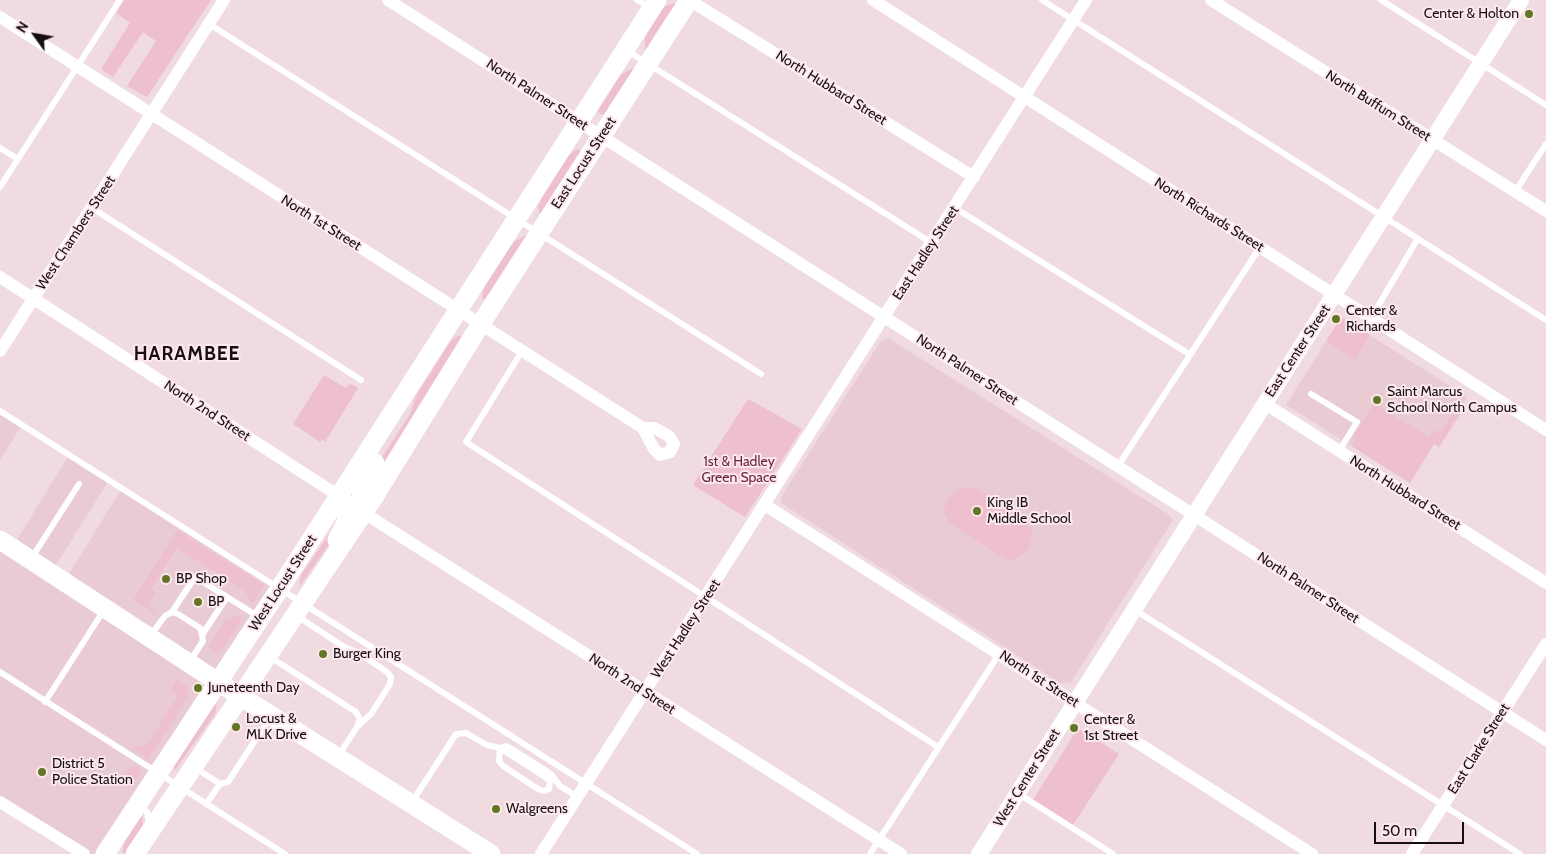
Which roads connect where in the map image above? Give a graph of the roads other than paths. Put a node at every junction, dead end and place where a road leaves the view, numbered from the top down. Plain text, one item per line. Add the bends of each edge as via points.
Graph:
1 (120, 0) edge
2 (224, 0) edge
3 (388, 0) edge
4 (688, 0) edge
5 (872, 0) edge
6 (1042, 0) edge
7 (1086, 0) edge
8 (1211, 0) edge
9 (1382, 0) edge
10 (1521, 0) edge
11 (648, 3) edge
12 (0, 17) edge
13 (1074, 20) junction
14 (209, 24) junction
15 (625, 50) junction
16 (1480, 63) junction
17 (648, 64) junction
18 (76, 67) junction
19 (1025, 98) junction
20 (1546, 105) edge
21 (152, 115) junction
22 (579, 122) junction
23 (601, 136) junction
24 (1432, 140) junction
25 (1546, 144) edge
26 (0, 148) edge
27 (18, 159) junction
28 (974, 177) junction
29 (0, 187) edge
30 (1515, 192) junction
31 (92, 208) junction
32 (955, 208) junction
33 (1546, 211) edge
34 (517, 218) junction
35 (1382, 218) junction
36 (538, 234) junction
37 (1417, 240) junction
38 (932, 244) junction
39 (1260, 247) junction
40 (0, 277) edge
41 (1334, 294) junction
42 (34, 298) junction
43 (458, 310) junction
44 (884, 317) junction
45 (1370, 318) junction
46 (1546, 320) edge
47 (480, 325) junction
48 (0, 351) edge
49 (522, 351) junction
50 (1189, 354) junction
51 (762, 374) dead end
52 (414, 379) junction
53 (361, 380) dead end
54 (1311, 394) dead end
55 (1264, 403) junction
56 (0, 412) edge
57 (643, 428) dead end
58 (1546, 430) edge
59 (1339, 451) junction
60 (1118, 466) junction
61 (79, 484) dead end
62 (339, 496) junction
63 (765, 505) junction
64 (364, 513) junction
65 (1194, 515) junction
66 (0, 540) edge
67 (30, 560) junction
68 (1546, 583) edge
69 (280, 588) junction
70 (227, 597) junction
71 (706, 598) junction
72 (105, 609) junction
73 (298, 609) junction
74 (1134, 609) junction
75 (172, 612) junction
76 (260, 618) junction
77 (202, 635) junction
78 (149, 637) junction
79 (1546, 644) edge
80 (999, 654) junction
81 (267, 656) junction
82 (189, 663) junction
83 (0, 672) edge
84 (218, 682) junction
85 (645, 692) junction
86 (240, 696) junction
87 (46, 702) junction
88 (1074, 702) junction
89 (1503, 712) junction
90 (271, 715) junction
91 (357, 727) junction
92 (1546, 740) edge
93 (938, 747) junction
94 (500, 748) junction
95 (339, 756) junction
96 (193, 766) junction
97 (156, 774) junction
98 (220, 784) junction
99 (586, 784) junction
100 (551, 785) junction
101 (560, 786) junction
102 (178, 788) junction
103 (1018, 793) junction
104 (578, 797) junction
105 (0, 802) edge
106 (138, 803) junction
107 (411, 803) junction
108 (206, 804) junction
109 (1444, 805) junction
110 (146, 837) junction
111 (879, 840) junction
112 (84, 854) edge
113 (105, 854) edge
114 (135, 854) edge
115 (285, 854) edge
116 (492, 854) edge
117 (541, 854) edge
118 (697, 854) edge
119 (870, 854) edge
120 (901, 854) edge
121 (979, 854) edge
122 (1113, 854) edge
123 (1312, 854) edge
124 (1412, 854) edge
125 (1520, 854) edge

1 - 18 lane
2 - 14 street, West Chambers Street
3 - 22 street, North Palmer Street
4 - 17 main road, East Locust Street
4 - 28 street, North Hubbard Street
5 - 19 street, North Richards Street
6 - 13 lane
7 - 13 street, East Hadley Street
8 - 24 street, North Buffum Street
9 - 16 lane
10 - 16 street, East Center Street
11 - 15 main road, East Locust Street
12 - 18 street, North 1st Street
13 - 19 street, East Hadley Street
13 - 35 lane
14 - 21 street, West Chambers Street
14 - 34 lane
15 - 17 lane
15 - 22 main road, East Locust Street
16 - 20 lane
16 - 24 street, East Center Street
17 - 23 main road, East Locust Street
17 - 38 lane
18 - 21 street, North 1st Street
18 - 27 lane
19 - 28 street, East Hadley Street
19 - 39 street, North Richards Street
21 - 31 street, West Chambers Street
21 - 43 street, North 1st Street
22 - 23 street, North Palmer Street
22 - 34 main road, East Locust Street
23 - 36 main road, East Locust Street
23 - 44 street, North Palmer Street
24 - 30 street, North Buffum Street
24 - 35 street, East Center Street
25 - 30 lane
26 - 27 lane
27 - 29 lane
28 - 32 street, East Hadley Street
30 - 33 street, North Buffum Street
31 - 42 street, West Chambers Street
31 - 53 lane
32 - 38 street, East Hadley Street
32 - 50 lane
34 - 36 lane
34 - 43 main road, East Locust Street
35 - 37 lane
35 - 41 street, East Center Street
36 - 47 main road, East Locust Street
36 - 51 lane
37 - 45 lane
37 - 46 lane
38 - 44 street, East Hadley Street
39 - 41 street, North Richards Street
39 - 50 lane
40 - 42 street, North 2nd Street
41 - 45 street, North Richards Street
41 - 55 street, East Center Street
42 - 48 street, West Chambers Street
42 - 62 street, North 2nd Street
43 - 47 street, North 1st Street
43 - 52 main road, West Locust Street
44 - 60 street, North Palmer Street
44 - 63 street, East Hadley Street
45 - 58 street, North Richards Street
47 - 49 street, North 1st Street
47 - 64 main road, West Locust Street
49 - 57 street, North 1st Street
49 - 71 lane via 466,442
50 - 60 lane
52 - 62 main road, West Locust Street
52 - 64 main road via 407,414 363,482 360,497
54 - 59 lane via 1357,422
55 - 59 street, North Hubbard Street
55 - 65 street, East Center Street
56 - 69 lane
59 - 68 street, North Hubbard Street
60 - 65 street, North Palmer Street
61 - 67 lane
62 - 69 main road, West Locust Street
62 - 73 main road via 344,502 347,521 344,530 303,589
63 - 71 street, West Hadley Street
63 - 80 street, North 1st Street
64 - 73 main road, West Locust Street
64 - 85 street, North 2nd Street
65 - 74 street, East Center Street
65 - 89 street, North Palmer Street
66 - 67 main road
67 - 72 main road
69 - 73 lane
69 - 76 main road, West Locust Street
70 - 75 lane via 195,577
70 - 76 lane
70 - 77 lane
71 - 85 street, West Hadley Street
71 - 93 lane
72 - 78 main road
72 - 87 lane
73 - 81 main road, West Locust Street
73 - 91 lane via 329,638 359,653 390,677 390,684 371,714
73 - 99 lane
74 - 88 street, East Center Street
74 - 109 lane
75 - 77 lane via 200,628
75 - 78 lane via 160,621
76 - 84 main road, West Locust Street
77 - 82 lane via 203,641
78 - 82 main road
79 - 89 street, East Clarke Street
80 - 88 street, North 1st Street
80 - 93 lane
81 - 86 main road, West Locust Street
81 - 91 lane via 356,712 360,719
82 - 84 main road
83 - 87 lane
84 - 86 main road
84 - 97 main road, West Locust Street
85 - 99 street, West Hadley Street
85 - 111 street, North 2nd Street
86 - 90 main road
86 - 96 main road, West Locust Street
87 - 97 lane
88 - 103 street, West Center Street
88 - 123 street, North 1st Street
89 - 92 street, North Palmer Street
89 - 109 street, East Clarke Street
90 - 95 main road
90 - 98 lane via 228,782
91 - 95 lane
93 - 111 lane
94 - 100 lane via 545,776
94 - 100 lane via 503,766 538,789 544,791
94 - 101 lane via 512,749 551,774
94 - 107 lane via 487,745 466,733 456,734
95 - 107 main road
96 - 98 lane
96 - 102 main road, West Locust Street
97 - 102 lane
97 - 106 main road, West Locust Street
98 - 108 lane
99 - 104 street, West Hadley Street
99 - 118 lane
100 - 101 lane
101 - 104 lane
102 - 108 lane
102 - 110 main road, West Locust Street
103 - 121 street, West Center Street
103 - 122 lane
104 - 117 street, West Hadley Street
105 - 112 street
106 - 110 lane via 149,817
106 - 113 main road, West Locust Street
107 - 116 main road
108 - 115 lane
109 - 124 street, East Clarke Street
109 - 125 lane
110 - 114 main road, West Locust Street
111 - 119 lane
111 - 120 street, North 2nd Street

